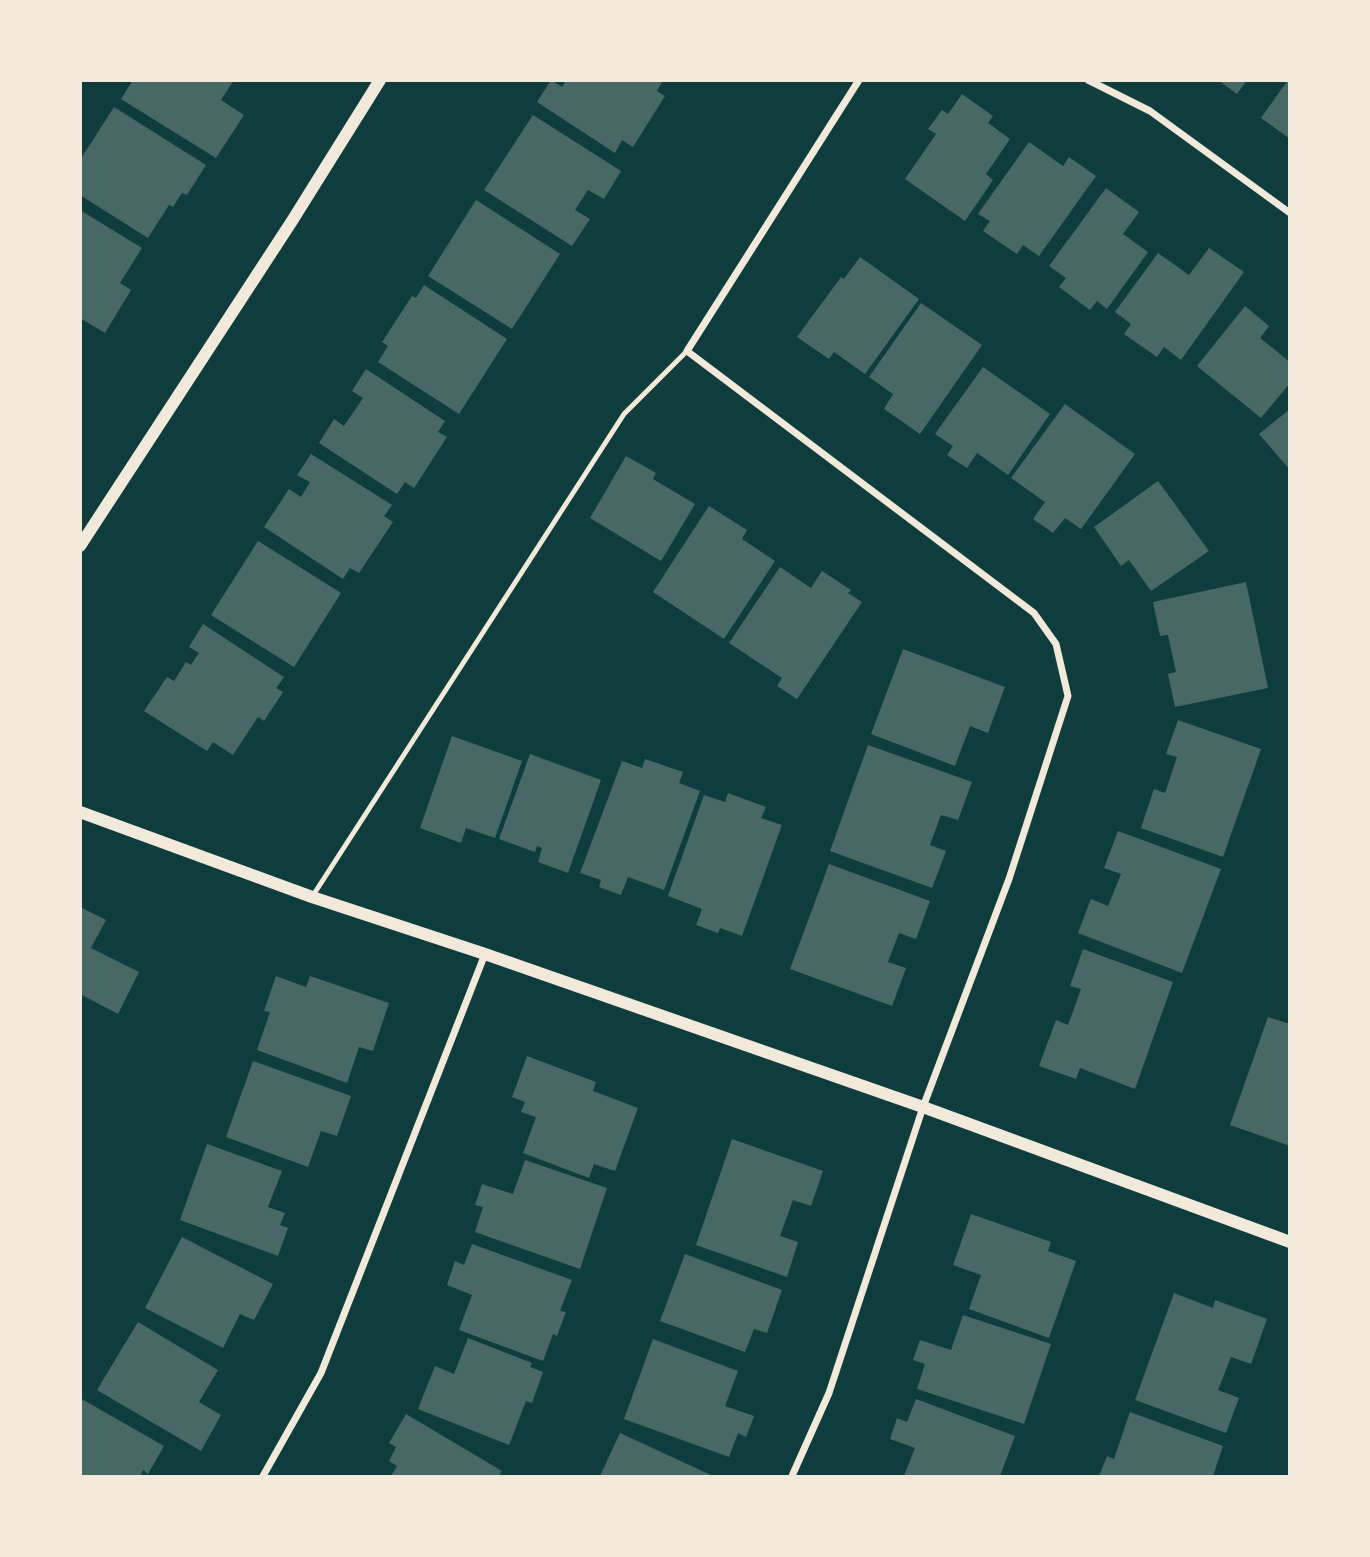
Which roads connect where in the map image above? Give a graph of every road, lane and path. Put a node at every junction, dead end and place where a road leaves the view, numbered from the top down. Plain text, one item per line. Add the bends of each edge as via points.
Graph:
1 (380, 80) edge
2 (859, 80) edge
3 (1088, 80) edge
4 (1290, 213) edge
5 (687, 351) junction
6 (80, 546) edge
7 (80, 811) edge
8 (312, 897) junction
9 (485, 954) junction
10 (923, 1107) junction
11 (1290, 1242) edge
12 (263, 1476) edge
13 (792, 1476) edge

1 - 6 street
2 - 5 street
3 - 4 street via 1150,111
5 - 8 lane via 624,414
5 - 10 street via 1034,612 1056,644 1068,696 1009,879
7 - 8 street
8 - 9 street
9 - 10 street
9 - 12 street via 321,1373
10 - 11 street
10 - 13 street via 829,1393

